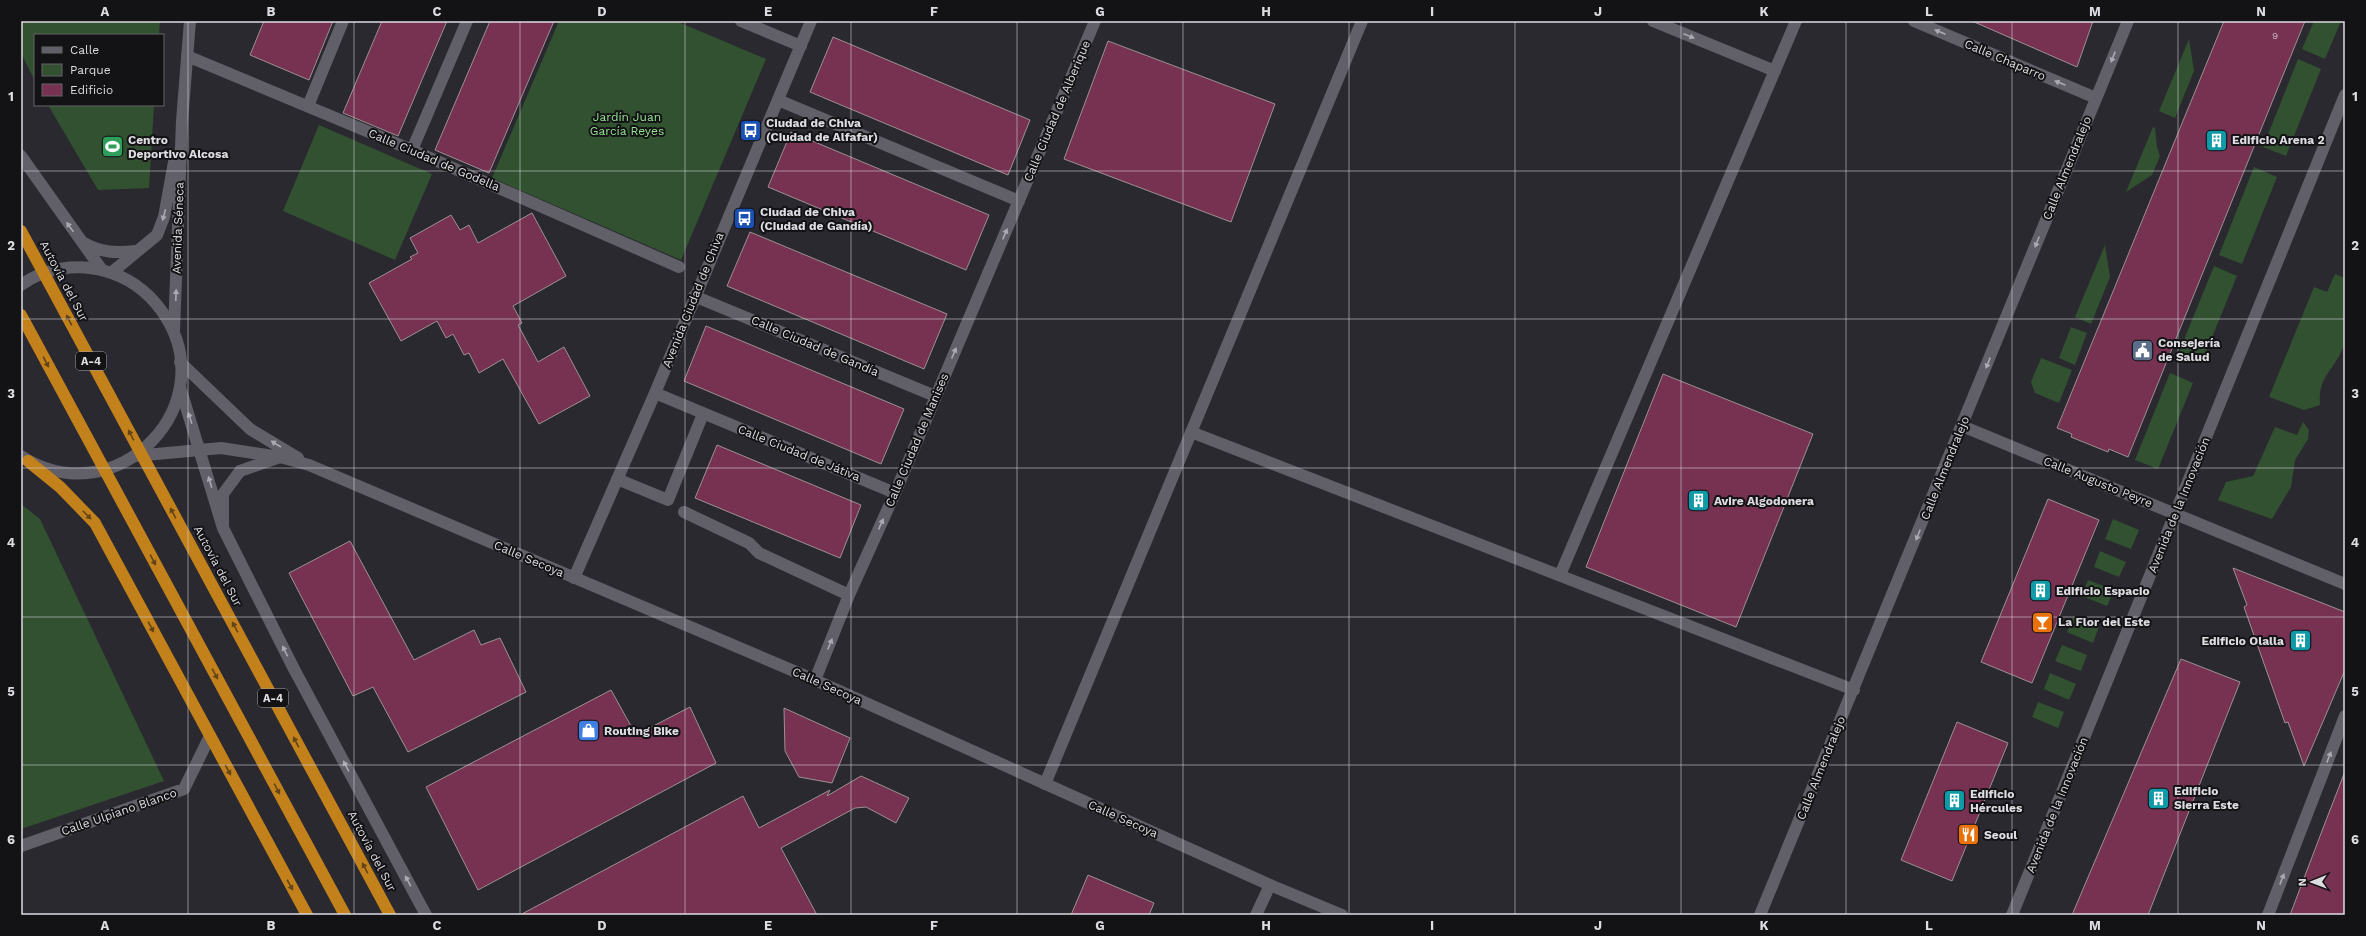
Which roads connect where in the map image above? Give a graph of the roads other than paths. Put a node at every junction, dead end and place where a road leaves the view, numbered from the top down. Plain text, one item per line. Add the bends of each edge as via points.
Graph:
1 (190, 21) edge
2 (343, 21) edge
3 (467, 21) edge
4 (741, 21) edge
5 (811, 21) edge
6 (1095, 21) edge
7 (1362, 21) edge
8 (1653, 21) edge
9 (1796, 21) edge
10 (1914, 21) edge
11 (2128, 21) edge
12 (801, 46) junction
13 (187, 56) junction
14 (1775, 71) junction
15 (2345, 95) edge
16 (2096, 98) junction
17 (778, 100) junction
18 (308, 106) junction
19 (182, 121) junction
20 (412, 150) junction
21 (21, 156) edge
22 (1019, 201) junction
23 (24, 236) edge
24 (80, 241) junction
25 (136, 251) junction
26 (679, 267) dead end
27 (106, 271) junction
28 (39, 275) junction
29 (21, 277) edge
30 (21, 285) edge
31 (694, 296) junction
32 (21, 315) edge
33 (174, 334) junction
34 (180, 362) junction
35 (180, 387) junction
36 (655, 393) junction
37 (935, 396) junction
38 (703, 414) junction
39 (1962, 426) junction
40 (1191, 432) junction
41 (200, 450) junction
42 (135, 456) junction
43 (280, 457) junction
44 (25, 459) edge
45 (309, 465) junction
46 (616, 479) junction
47 (895, 493) junction
48 (684, 512) dead end
49 (2176, 514) junction
50 (224, 528) junction
51 (1560, 575) junction
52 (574, 578) junction
53 (2345, 584) edge
54 (849, 595) junction
55 (815, 680) junction
56 (1854, 690) junction
57 (2345, 716) edge
58 (210, 736) junction
59 (1045, 784) junction
60 (21, 846) edge
61 (1270, 885) junction
62 (307, 915) edge
63 (345, 915) edge
64 (390, 915) edge
65 (426, 915) edge
66 (1256, 915) edge
67 (1342, 915) edge
68 (1760, 915) edge
69 (2012, 915) edge
70 (2268, 915) edge

1 - 13 street, Avenida Séneca
2 - 18 street
3 - 20 street
4 - 12 street
5 - 12 street, Avenida Ciudad de Chiva
6 - 22 street, Calle Ciudad de Alberique
7 - 40 street
8 -> 14 street
9 - 14 street
16 -> 10 street, Calle Chaparro
11 -> 16 street, Calle Almendralejo
12 - 17 street, Avenida Ciudad de Chiva
13 - 18 street, Calle Ciudad de Godella
13 - 19 street, Avenida Séneca
14 - 51 street
15 - 49 street, Avenida de la Innovación
16 -> 39 street, Calle Almendralejo
17 - 22 street
17 - 31 street, Avenida Ciudad de Chiva
18 - 20 street, Calle Ciudad de Godella
19 -> 25 street, Avenida Séneca via 164,216 157,235
33 -> 19 street, Avenida Séneca
20 - 26 street, Calle Ciudad de Godella
24 -> 21 street
37 -> 22 street, Calle Ciudad de Manises
64 -> 23 highway, Autovía del Sur / A-4
24 - 25 street via 98,250 113,253
24 - 27 street
25 - 27 street, Avenida Séneca
27 - 28 street via 70,268
27 - 33 street via 143,290 156,303
28 - 29 street
28 - 30 street
31 - 36 street, Avenida Ciudad de Chiva
31 - 37 street, Calle Ciudad de Gandía
32 -> 63 highway
33 - 34 street
34 - 35 street
45 -> 34 street via 250,429
41 -> 35 street
35 - 42 street via 165,426 146,448
36 - 38 street, Calle Ciudad de Játiva
36 - 46 street, Avenida Ciudad de Chiva
37 - 47 street, Calle Ciudad de Manises
38 - 46 street via 668,500
38 - 47 street, Calle Ciudad de Játiva
39 - 49 street, Calle Augusto Peyre
39 -> 56 street, Calle Almendralejo
40 - 51 street
40 - 59 street
41 - 42 street
41 - 43 street via 222,448
50 -> 41 street
42 - 44 street via 106,470 80,474 58,472
43 - 45 street
43 - 50 street via 240,471 223,494
44 -> 58 highway via 60,487 96,523
45 - 52 street, Calle Secoya
46 - 52 street, Avenida Ciudad de Chiva
54 -> 47 street, Calle Ciudad de Manises
48 - 54 street via 749,543 758,553
49 - 53 street, Calle Augusto Peyre
49 - 69 street, Avenida de la Innovación
65 -> 50 street via 294,669
51 - 56 street
52 - 55 street, Calle Secoya
55 -> 54 street, Calle Ciudad de Manises
55 - 59 street, Calle Secoya
56 - 68 street, Calle Almendralejo
70 -> 57 street
58 - 60 street, Calle Ulpiano Blanco via 184,789
58 -> 62 highway
59 - 61 street, Calle Secoya
61 - 66 street
61 - 67 street, Calle Secoya

